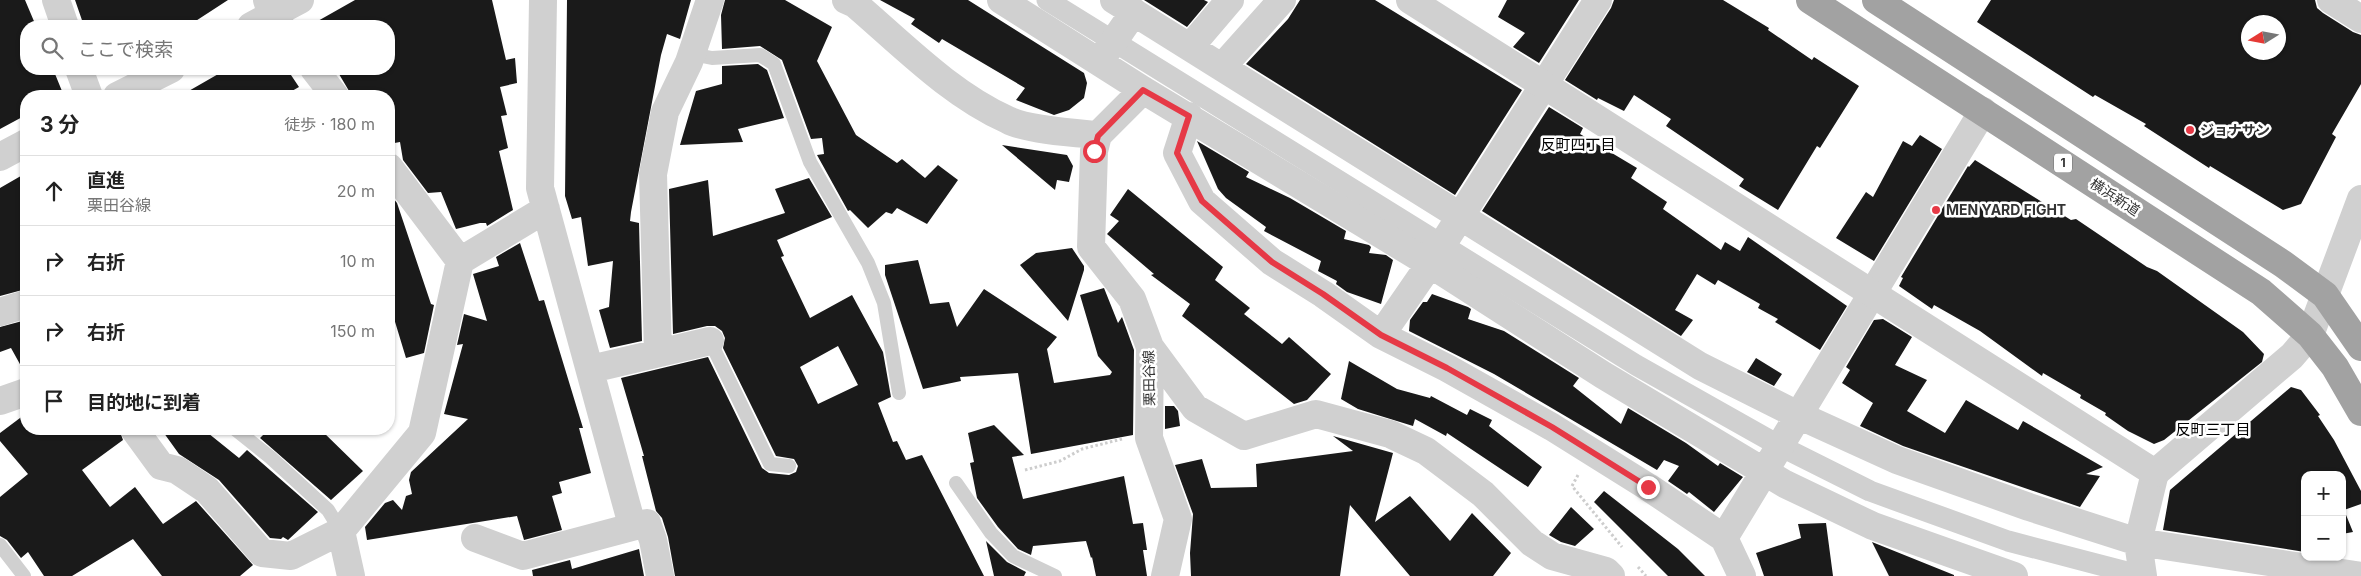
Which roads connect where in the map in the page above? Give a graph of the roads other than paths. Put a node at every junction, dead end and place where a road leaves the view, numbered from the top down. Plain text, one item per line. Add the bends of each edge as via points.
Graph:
1 (56, 0) edge
2 (300, 0) edge
3 (542, 0) edge
4 (710, 0) edge
5 (846, 0) edge
6 (1001, 0) edge
7 (1047, 0) edge
8 (1230, 0) edge
9 (1282, 0) edge
10 (1410, 0) edge
11 (1598, 0) edge
12 (1810, 0) edge
13 (2331, 0) edge
14 (1884, 2) edge
15 (1124, 6) edge
16 (268, 17) edge
17 (2361, 19) edge
18 (63, 20) edge
19 (1190, 47) junction
20 (1107, 51) junction
21 (692, 54) junction
22 (1222, 67) junction
23 (81, 75) edge
24 (159, 75) edge
25 (319, 75) edge
26 (1544, 85) junction
27 (86, 90) edge
28 (129, 90) edge
29 (330, 90) edge
30 (1143, 90) junction
31 (1983, 111) junction
32 (1189, 116) junction
33 (1098, 136) junction
34 (20, 146) edge
35 (0, 157) edge
36 (395, 177) edge
37 (2361, 200) edge
38 (546, 210) junction
39 (1461, 216) junction
40 (1436, 255) junction
41 (460, 261) junction
42 (1872, 294) junction
43 (2325, 295) junction
44 (20, 306) edge
45 (0, 312) edge
46 (1381, 335) junction
47 (2310, 335) junction
48 (710, 341) joint
49 (1150, 347) junction
50 (2361, 347) edge
51 (658, 353) junction
52 (591, 369) junction
53 (899, 393) dead end
54 (20, 394) edge
55 (0, 401) edge
56 (2361, 412) edge
57 (1798, 415) junction
58 (138, 435) edge
59 (243, 435) edge
60 (1780, 446) junction
61 (789, 466) dead end
62 (1764, 472) junction
63 (2155, 473) junction
64 (956, 483) dead end
65 (632, 525) junction
66 (341, 531) junction
67 (475, 538) dead end
68 (1724, 538) junction
69 (2138, 542) junction
70 (0, 544) edge
71 (1954, 565) edge
72 (24, 576) edge
73 (350, 576) edge
74 (660, 576) edge
75 (1055, 576) edge
76 (1165, 576) edge
77 (1611, 576) edge
78 (1742, 576) edge
79 (2014, 576) edge
80 (2143, 576) edge
81 (2361, 576) edge

1 - 18 street
2 - 16 street
3 - 38 street via 540,188
4 - 21 street
5 - 33 street via 855,4 963,94 1009,121
6 - 20 street
7 - 20 street
8 - 19 street
9 - 22 street
10 - 26 street
11 - 26 street
12 - 31 highway, 横浜新道 / 1
13 - 17 street
14 - 43 highway via 2283,264
15 - 19 street
15 - 20 street
19 - 22 street
20 - 30 street
20 - 40 street
21 - 51 street via 666,112 653,174
21 - 53 lane via 712,58 760,55 774,64 810,162 868,263 884,303
22 - 39 street
23 - 27 street
24 - 28 street
25 - 29 street
26 - 39 street
26 - 42 street
30 - 32 street
30 - 33 street
31 - 42 street
31 - 47 highway, 横浜新道 / 1 via 2261,292
32 - 40 street
32 - 46 street via 1177,153 1202,201 1272,262
33 - 49 street, 栗田谷線 via 1094,151 1091,247 1132,298
34 - 35 street
36 - 41 street
37 - 43 street
38 - 41 street
38 - 52 street
39 - 40 street
39 - 57 street via 1700,366
40 - 46 street
40 - 60 street
40 - 62 street via 1603,375
41 - 66 street via 422,433
42 - 57 street
42 - 63 street
43 - 47 street
43 - 50 highway
44 - 45 street
46 - 68 street via 1552,427
47 - 56 highway, 横浜新道 / 1 via 2335,367
47 - 63 street via 2292,356
48 - 51 street
48 - 61 lane via 770,464
49 - 76 street, 栗田谷線 via 1149,438 1178,519
49 - 77 street via 1195,408 1244,436 1316,414 1390,434 1426,451 1483,494 1532,543 1552,556 1606,571
51 - 52 street
52 - 65 street
54 - 55 street
57 - 60 street
57 - 69 street via 1897,460
58 - 66 street via 161,466 177,470 207,490 262,553 291,556
59 - 66 lane via 328,510
60 - 62 street
60 - 80 street via 1870,492 1999,538
62 - 68 street
62 - 71 street
63 - 69 street
64 - 75 lane via 991,533 1013,556
65 - 67 street via 523,556
65 - 74 street via 647,523
66 - 73 street
68 - 78 street
69 - 80 street
69 - 81 street
70 - 72 lane
71 - 79 street

